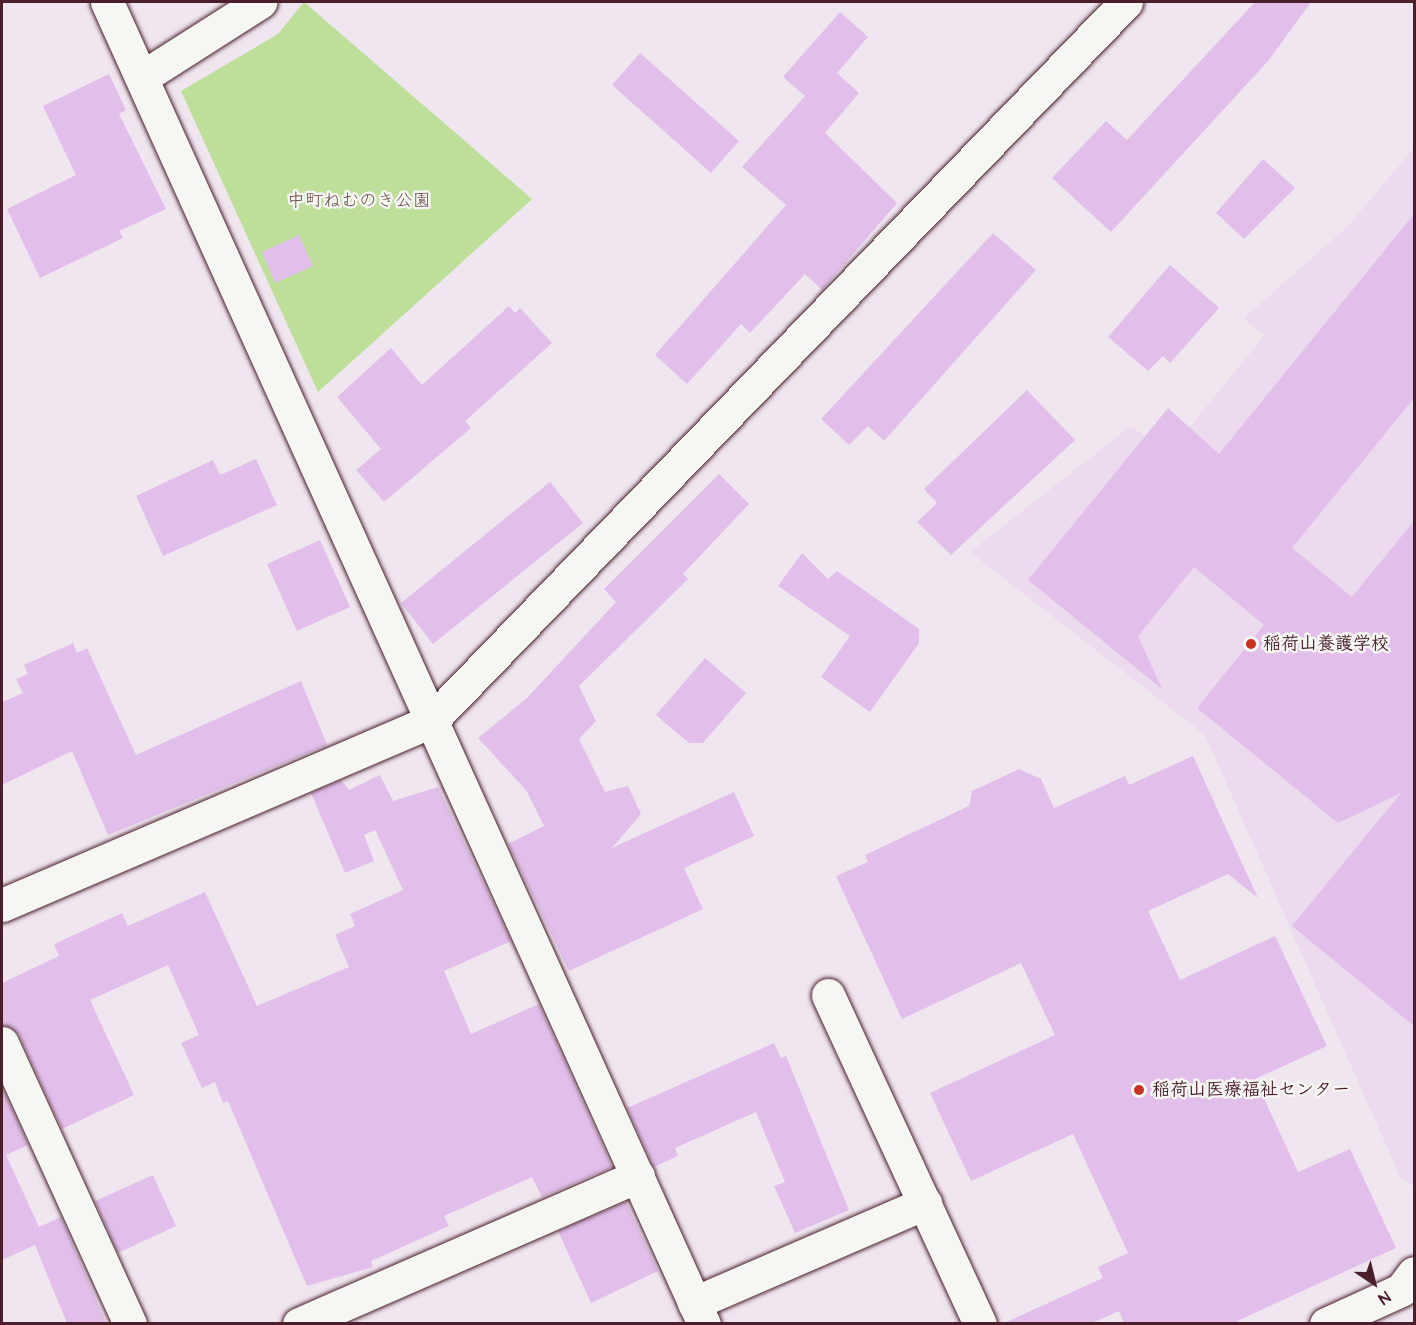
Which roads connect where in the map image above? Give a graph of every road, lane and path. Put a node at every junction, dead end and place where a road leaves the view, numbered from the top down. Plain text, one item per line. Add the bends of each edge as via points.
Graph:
1 (107, 2) edge
2 (260, 2) edge
3 (1126, 2) edge
4 (144, 76) junction
5 (431, 721) junction
6 (2, 905) edge
7 (828, 995) dead end
8 (2, 1043) edge
9 (638, 1176) junction
10 (925, 1203) junction
11 (1414, 1273) edge
12 (699, 1313) edge
13 (130, 1323) edge
14 (299, 1323) edge
15 (980, 1323) edge
16 (1326, 1323) edge

1 - 4 street
2 - 4 street
3 - 5 street
4 - 5 street
5 - 6 street
5 - 9 street
7 - 10 street
8 - 13 street
9 - 12 street
9 - 14 street
10 - 12 street
10 - 15 street
11 - 16 street via 1401,1290

